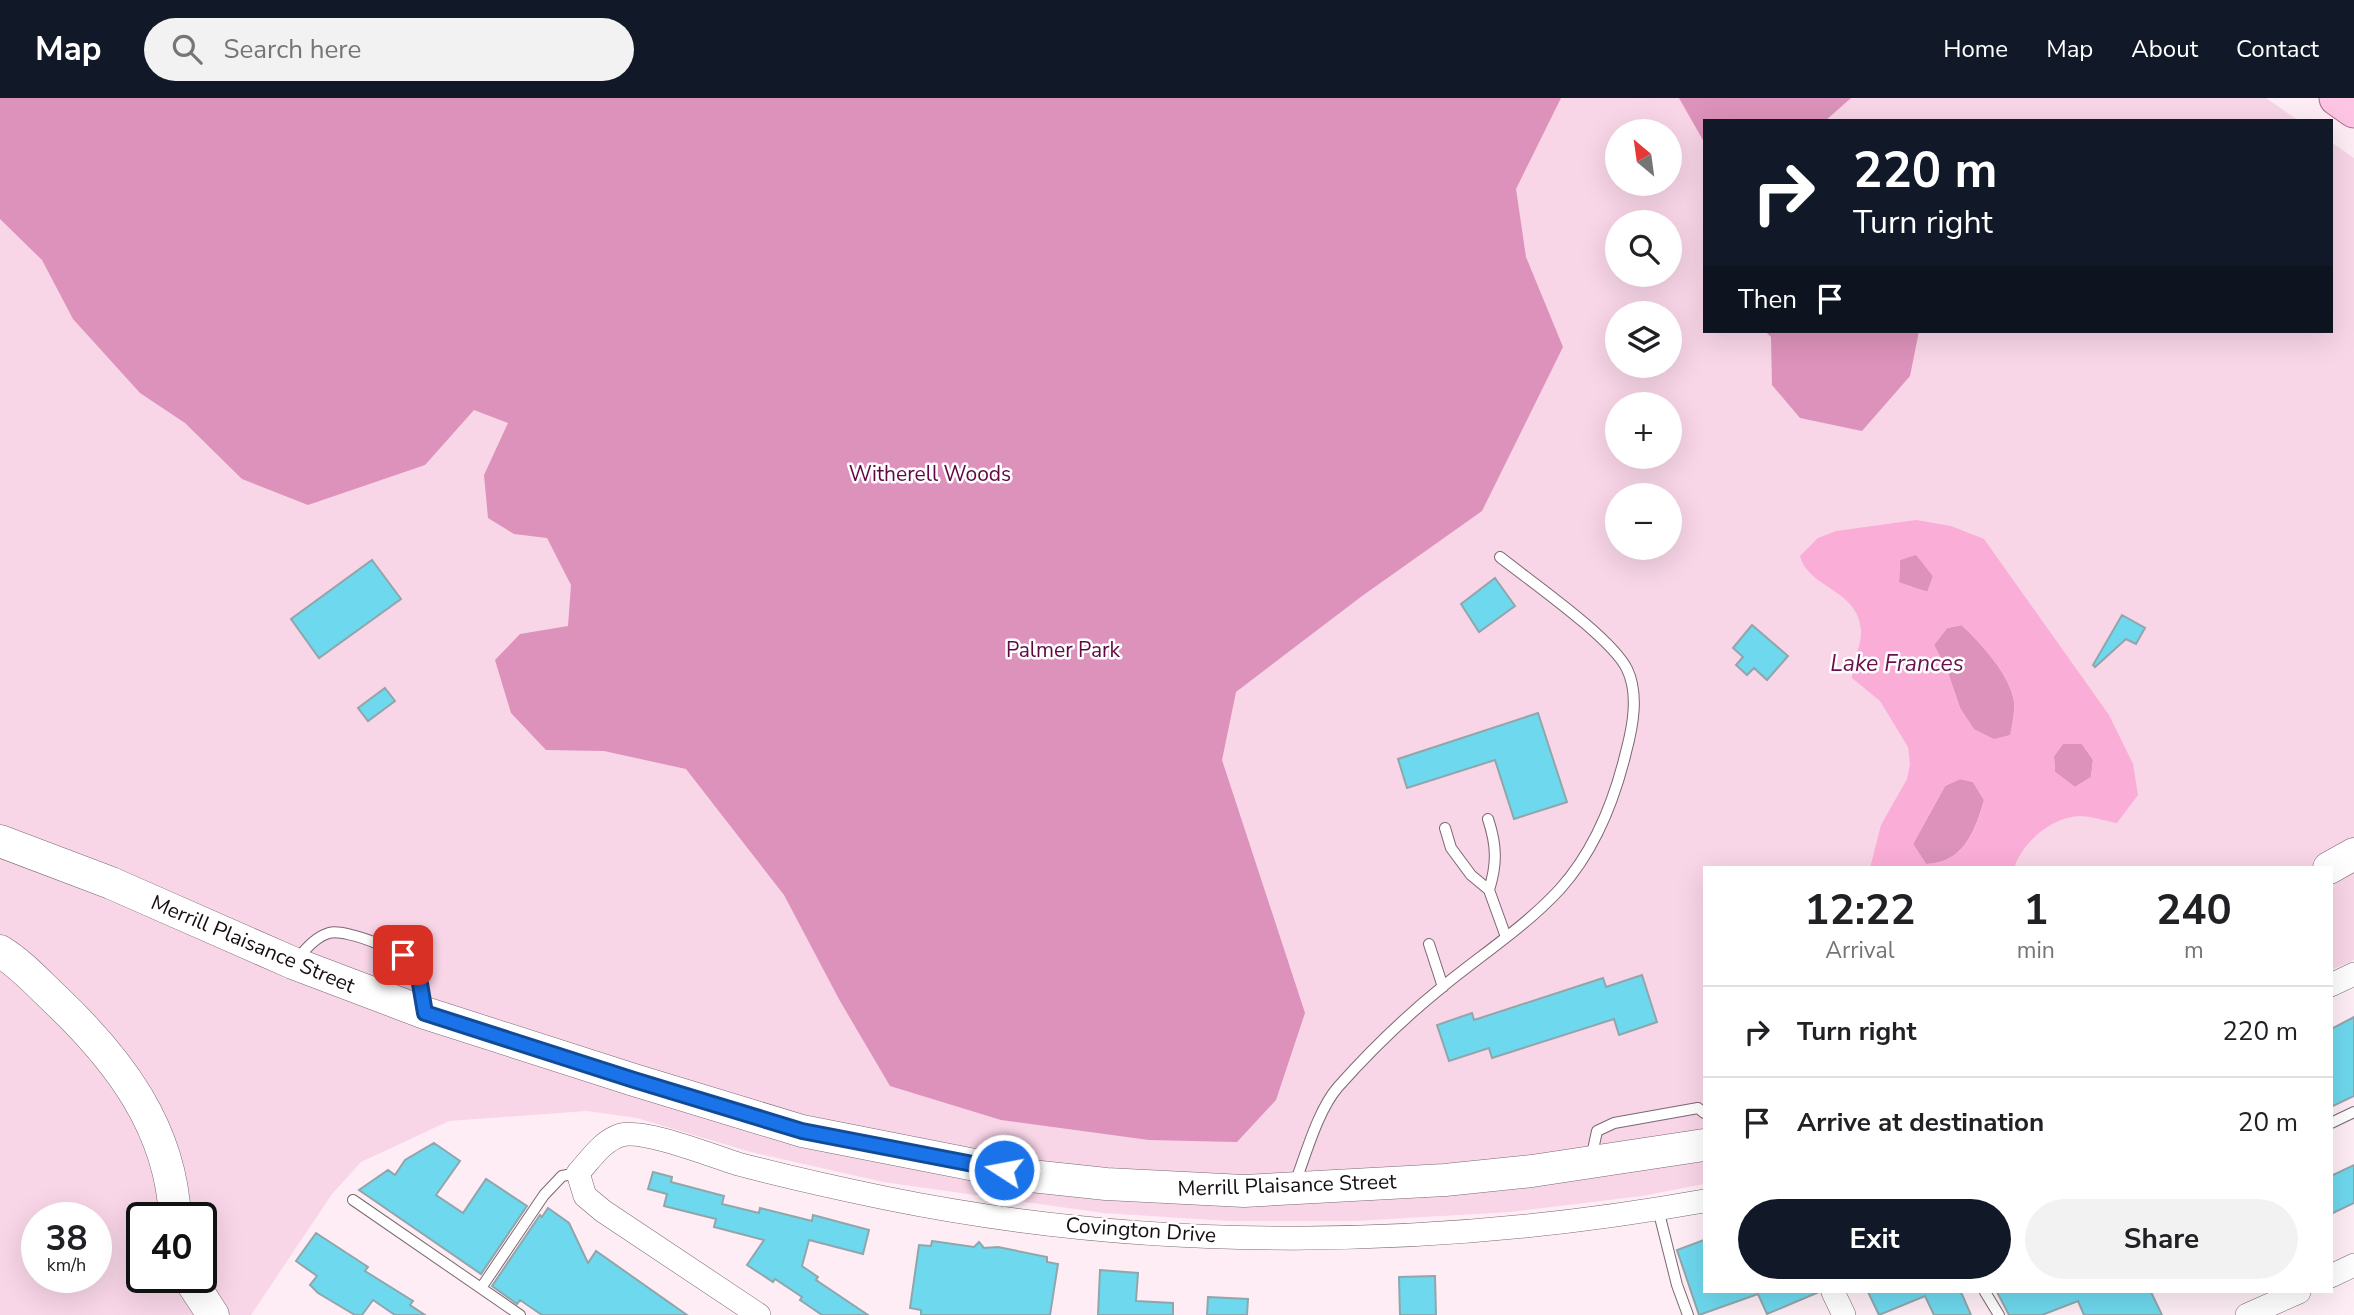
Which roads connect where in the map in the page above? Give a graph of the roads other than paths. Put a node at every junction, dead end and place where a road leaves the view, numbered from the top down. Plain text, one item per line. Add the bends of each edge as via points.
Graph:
1 (2337, 98) edge
2 (2354, 110) edge
3 (1500, 557) dead end
4 (1488, 819) dead end
5 (1445, 828) dead end
6 (0, 841) edge
7 (2354, 854) edge
8 (2333, 866) edge
9 (1489, 890) junction
10 (1506, 937) junction
11 (1429, 944) dead end
12 (0, 951) edge
13 (293, 963) junction
14 (2354, 974) edge
15 (2333, 984) edge
16 (1443, 987) junction
17 (425, 1013) junction
18 (1703, 1112) edge
19 (2354, 1112) edge
20 (2333, 1122) edge
21 (1703, 1145) edge
22 (1590, 1164) junction
23 (578, 1173) junction
24 (1293, 1188) junction
25 (354, 1200) dead end
26 (1703, 1201) edge
27 (173, 1202) edge
28 (1658, 1209) junction
29 (2354, 1265) edge
30 (2333, 1275) edge
31 (481, 1288) junction
32 (198, 1293) edge
33 (1833, 1293) edge
34 (1986, 1293) edge
35 (2297, 1293) edge
36 (213, 1315) edge
37 (520, 1315) edge
38 (759, 1315) edge
39 (1688, 1315) edge
40 (1844, 1315) edge
41 (1999, 1315) edge
42 (2247, 1315) edge

1 - 2 main road
3 - 10 lane via 1602,638 1626,668 1634,691 1632,734 1604,822 1560,889
4 - 9 lane via 1496,845
5 - 9 lane via 1451,848
6 - 13 street, Merrill Plaisance Street
7 - 8 street
9 - 10 lane
10 - 16 lane
11 - 16 lane
12 - 27 street via 68,1011 125,1076 159,1136 170,1169
13 - 17 street, Merrill Plaisance Street
13 - 17 lane via 322,936 348,933 409,959 418,972
14 - 15 street
16 - 24 lane via 1388,1034 1336,1090
17 - 24 street, Merrill Plaisance Street via 659,1088 844,1140 1031,1176 1244,1191
18 - 22 lane via 1698,1108 1614,1123 1597,1131
19 - 20 lane
21 - 22 street, Merrill Plaisance Street
22 - 24 street, Merrill Plaisance Street via 1445,1180
23 - 28 street, Covington Drive via 612,1139 642,1135 740,1164 891,1199 1046,1223 1189,1235 1336,1238 1449,1233
23 - 31 lane via 562,1176 544,1195
23 - 38 street via 585,1196 603,1211
25 - 31 lane
26 - 28 street, Covington Drive
28 - 39 lane
29 - 30 street
31 - 37 lane
32 - 36 street
33 - 40 street
34 - 41 lane
35 - 42 street

